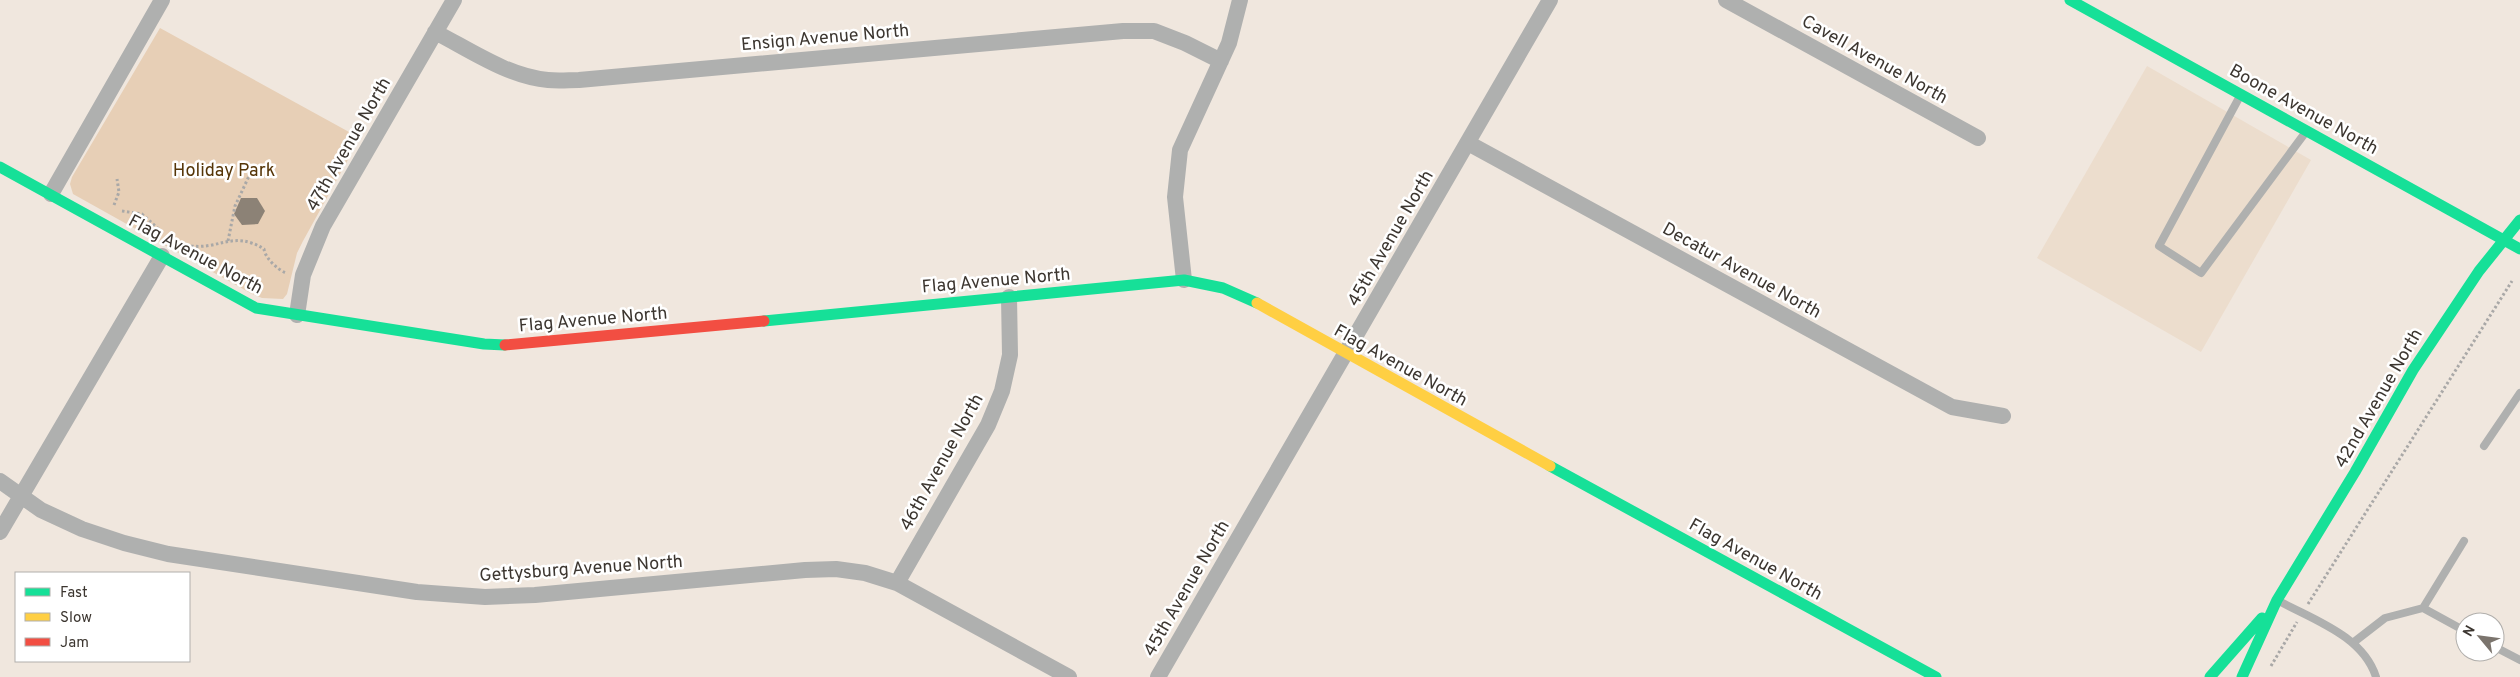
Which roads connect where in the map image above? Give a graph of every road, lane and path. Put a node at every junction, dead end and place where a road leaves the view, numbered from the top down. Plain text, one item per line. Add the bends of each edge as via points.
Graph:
1 (162, 0) edge
2 (454, 0) edge
3 (1240, 0) edge
4 (1550, 0) edge
5 (1726, 0) edge
6 (2070, 0) edge
7 (435, 32) junction
8 (1221, 61) junction
9 (2241, 94) junction
10 (2307, 131) junction
11 (1978, 138) dead end
12 (1468, 143) junction
13 (0, 167) edge
14 (250, 174) dead end
15 (117, 178) dead end
16 (51, 194) junction
17 (108, 203) dead end
18 (114, 206) junction
19 (2520, 220) edge
20 (170, 238) dead end
21 (228, 240) junction
22 (2502, 240) junction
23 (179, 243) dead end
24 (2520, 249) edge
25 (162, 256) junction
26 (303, 275) junction
27 (1184, 280) junction
28 (2512, 281) dead end
29 (1009, 296) junction
30 (297, 315) junction
31 (1345, 354) junction
32 (2520, 393) edge
33 (2003, 416) dead end
34 (2484, 446) dead end
35 (0, 481) edge
36 (20, 496) junction
37 (0, 532) edge
38 (2464, 541) dead end
39 (897, 583) junction
40 (2277, 600) junction
41 (2423, 608) junction
42 (2302, 614) junction
43 (2455, 626) edge
44 (2354, 642) junction
45 (2505, 652) edge
46 (2520, 660) edge
47 (2269, 669) dead end
48 (1069, 677) edge
49 (1158, 677) edge
50 (1936, 677) edge
51 (2210, 677) edge
52 (2242, 677) edge
53 (2376, 677) edge

1 - 16 street
2 - 7 street, 47th Avenue North
3 - 8 street
4 - 12 street, 45th Avenue North
5 - 11 street, Cavell Avenue North
6 - 9 street, Boone Avenue North
7 - 8 street, Ensign Avenue North via 487,60 547,80 579,80 1123,31 1154,31
7 - 26 street, 47th Avenue North via 324,226
8 - 27 street via 1180,150 1176,173 1175,197
9 - 10 street, Boone Avenue North
9 - 10 lane via 2159,246 2201,273
10 - 22 street, Boone Avenue North
12 - 31 street, 45th Avenue North
12 - 33 street, Decatur Avenue North via 1952,407
13 - 16 street, Flag Avenue North
14 - 21 path via 235,206
15 - 18 path via 119,192
16 - 25 street, Flag Avenue North
17 - 18 path
18 - 20 path via 142,214
19 - 22 street, 42nd Avenue North
21 - 23 path via 213,246
21 - 26 path via 250,240 264,249 264,253 283,272
22 - 24 street, Boone Avenue North
22 - 40 street, 42nd Avenue North via 2413,370 2356,472
25 - 30 street, Flag Avenue North via 256,308
25 - 36 street
26 - 30 street, 47th Avenue North
27 - 29 street, Flag Avenue North
27 - 31 street, Flag Avenue North via 1224,288 1244,296
28 - 42 path
29 - 30 street, Flag Avenue North via 516,344 452,340
29 - 39 street, 46th Avenue North via 1010,356 998,400 988,425
31 - 49 street, 45th Avenue North
31 - 50 street, Flag Avenue North
32 - 34 lane
35 - 36 street, Gettysburg Avenue North
36 - 37 street
36 - 39 street, Gettysburg Avenue North via 82,529 168,554 417,592 485,598 836,568
38 - 41 lane
39 - 48 street, Gettysburg Avenue North
40 - 42 lane
40 - 51 street, 42nd Avenue North
40 - 52 street, 42nd Avenue North
41 - 43 lane
41 - 44 lane via 2385,618
42 - 44 lane
42 - 47 path
44 - 53 lane via 2372,664
45 - 46 lane

